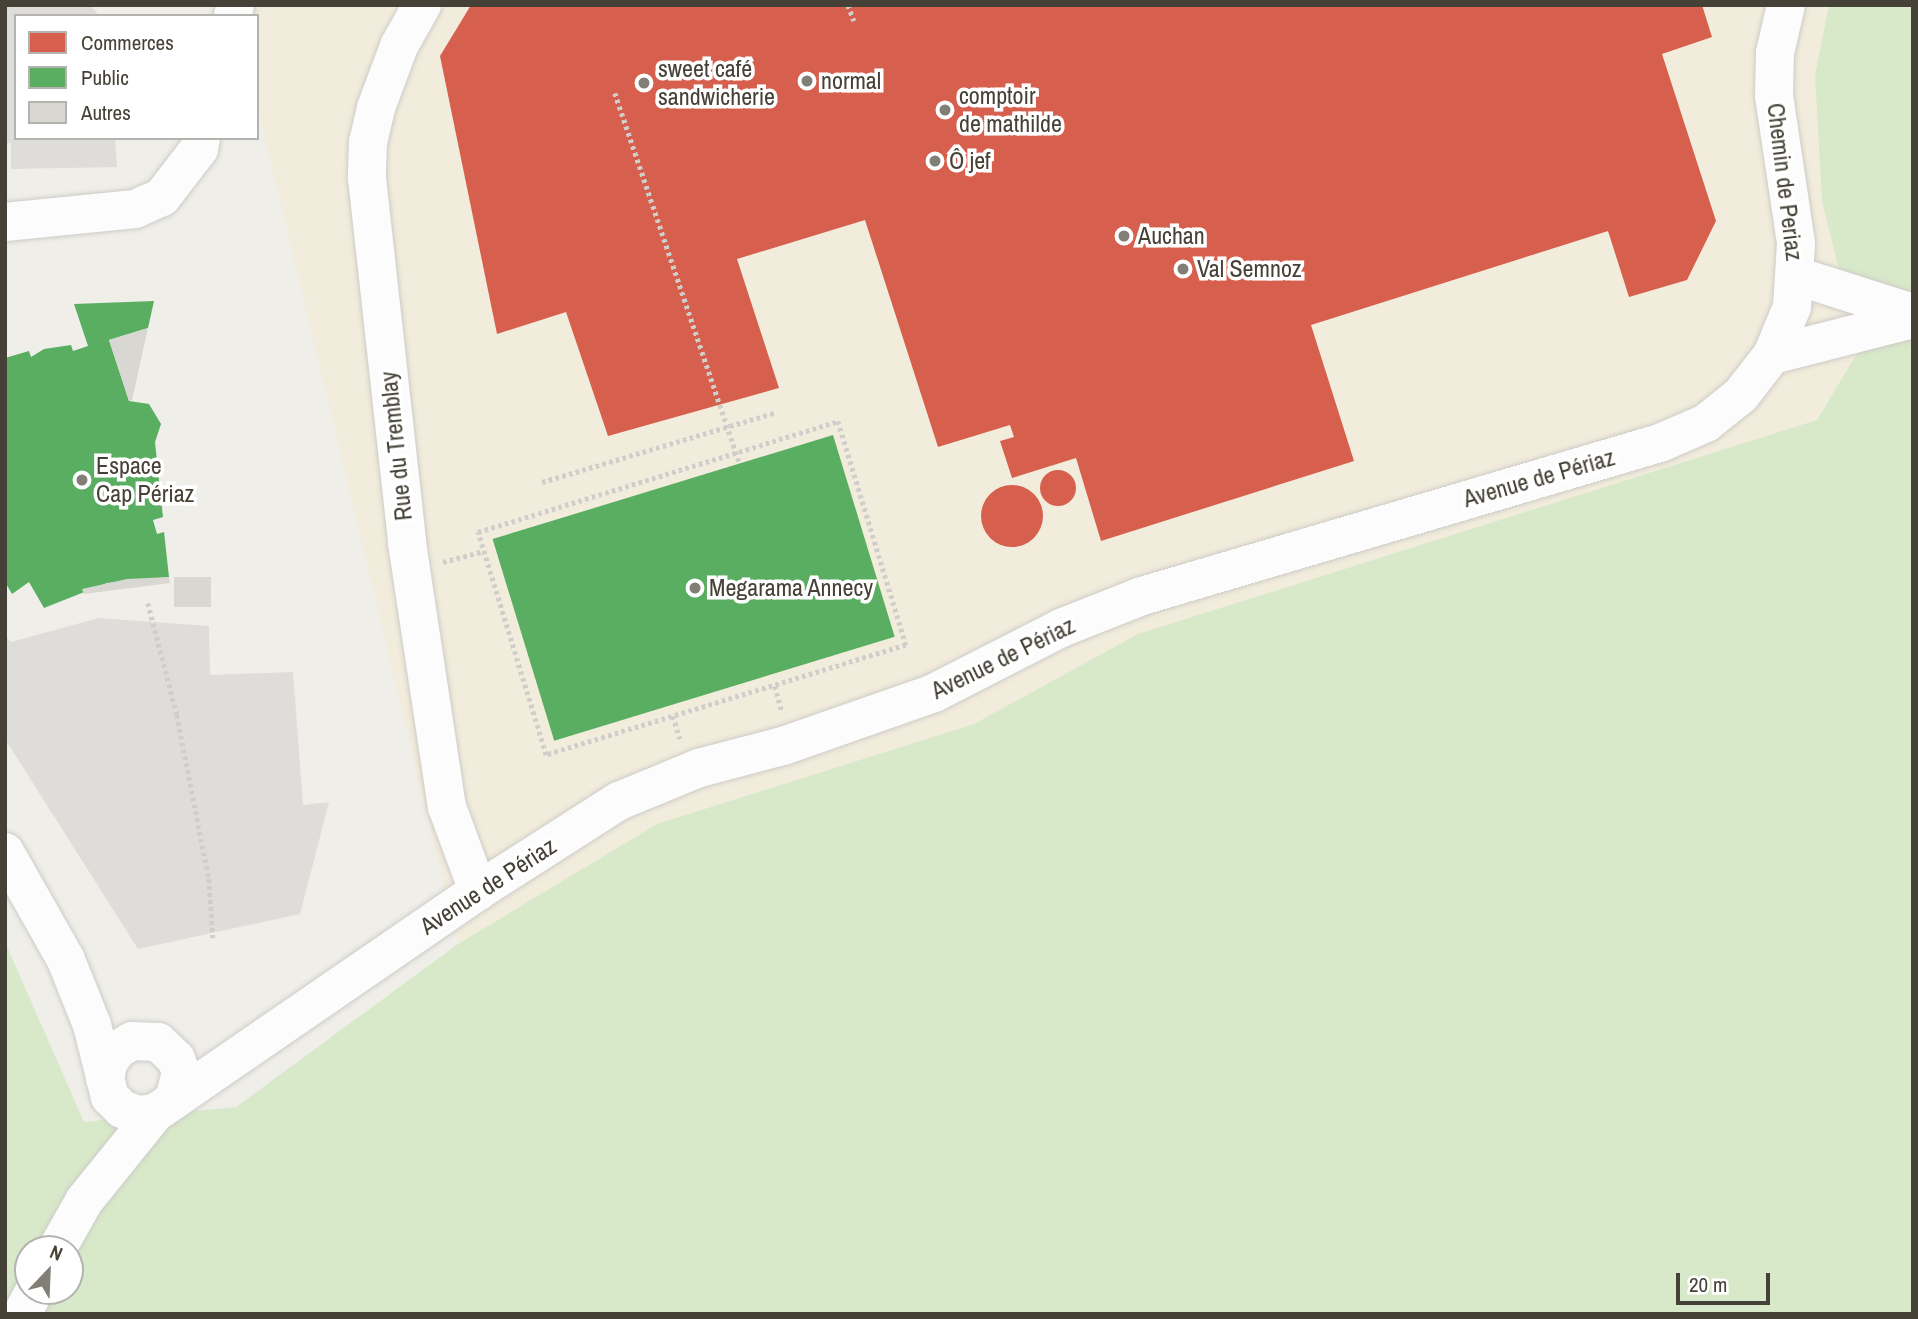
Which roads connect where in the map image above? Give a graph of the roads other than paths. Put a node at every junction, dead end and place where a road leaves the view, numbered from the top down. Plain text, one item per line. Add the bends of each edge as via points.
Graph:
1 (422, 5) edge
2 (1786, 5) edge
3 (201, 140) edge
4 (5, 201) edge
5 (47, 215) junction
6 (5, 222) edge
7 (1797, 276) junction
8 (1913, 313) edge
9 (1913, 319) edge
10 (1772, 355) junction
11 (5, 852) edge
12 (478, 891) junction
13 (65, 960) junction
14 (262, 1037) junction
15 (158, 1044) junction
16 (108, 1088) junction
17 (165, 1106) junction
18 (84, 1201) junction
19 (65, 1235) edge

1 - 12 street, Rue du Tremblay via 399,46 376,108 368,142 367,178 407,543 447,807
2 - 7 street, Chemin de Periaz via 1775,53 1774,96
3 - 5 street via 199,149 162,197 135,209
4 - 5 street
5 - 6 street
7 - 8 street
7 - 10 street, Chemin de Periaz via 1786,330
9 - 10 street
10 - 12 street, Avenue de Périaz via 1741,395 1706,423 1660,443 1142,596 1061,628 922,698 790,744 699,768 618,801
11 - 13 street
12 - 14 street, Avenue de Périaz
13 - 15 street via 118,1018
13 - 16 street via 92,1025
14 - 15 street, Avenue de Périaz via 211,1047
14 - 17 street, Avenue de Périaz
15 - 16 street via 132,1041 117,1050 108,1063
15 - 17 street via 181,1073
16 - 17 street via 122,1109 138,1115
16 - 18 street
17 - 18 street, Avenue de Périaz
18 - 19 street

